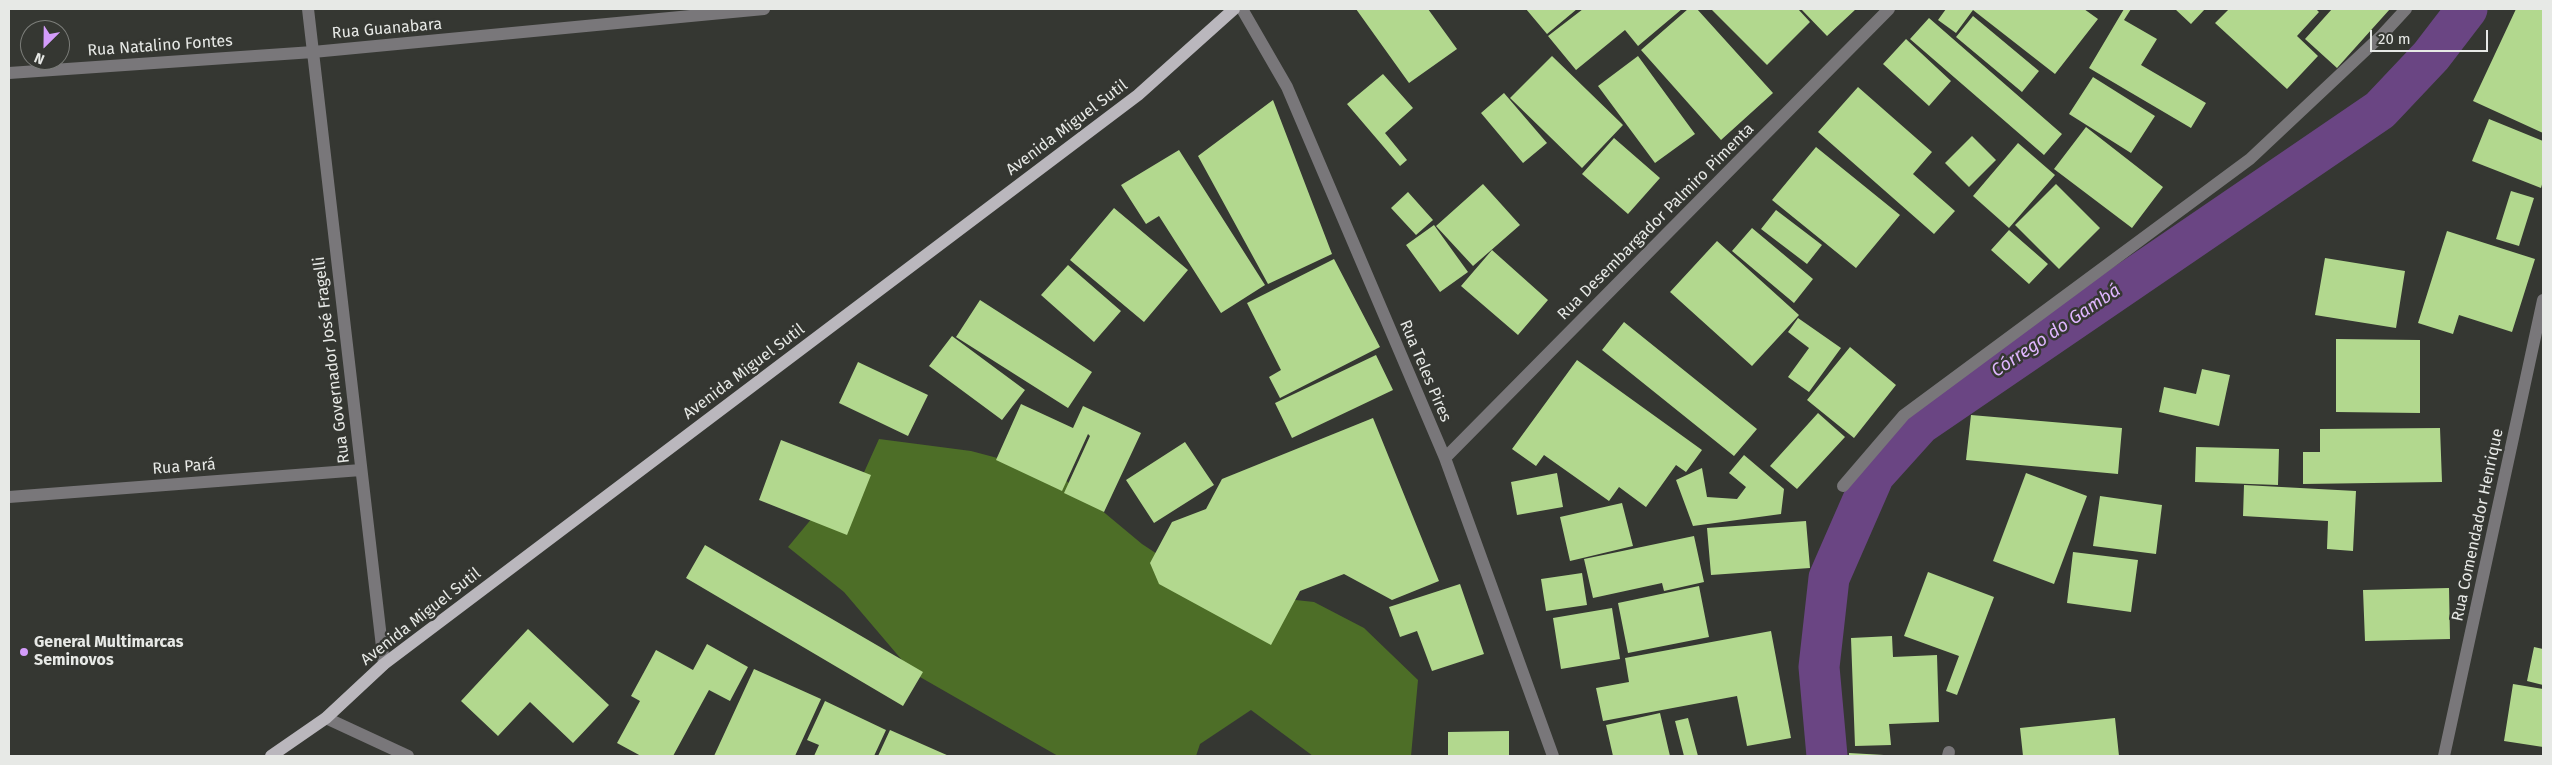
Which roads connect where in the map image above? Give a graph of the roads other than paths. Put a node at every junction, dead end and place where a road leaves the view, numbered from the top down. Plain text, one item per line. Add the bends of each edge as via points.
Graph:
1 (308, 9) edge
2 (764, 9) edge
3 (1234, 9) edge
4 (1242, 9) edge
5 (1889, 9) edge
6 (2406, 9) edge
7 (746, 10) edge
8 (313, 52) junction
9 (9, 73) edge
10 (2543, 300) edge
11 (1445, 458) junction
12 (361, 470) junction
13 (1843, 486) dead end
14 (9, 496) edge
15 (384, 664) junction
16 (326, 718) junction
17 (271, 756) edge
18 (408, 756) edge
19 (1553, 756) edge
20 (2444, 756) edge

1 - 8 street, Rua Governador José Fragelli
2 - 7 street, Rua Guanabara
3 - 15 main road, Avenida Miguel Sutil via 1138,95
4 - 11 street, Rua Teles Pires via 1287,87
5 - 11 street, Rua Desembargador Palmiro Pimenta
6 - 13 street via 2250,159 1904,415
7 - 8 street, Rua Guanabara
8 - 9 street, Rua Natalino Fontes
8 - 12 street, Rua Governador José Fragelli
10 - 20 street, Rua Comendador Henrique
11 - 19 street, Rua Teles Pires
12 - 14 street, Rua Pará
12 - 15 street, Rua Governador José Fragelli
15 - 16 main road, Avenida Miguel Sutil
16 - 17 main road, Avenida Miguel Sutil
16 - 18 street

